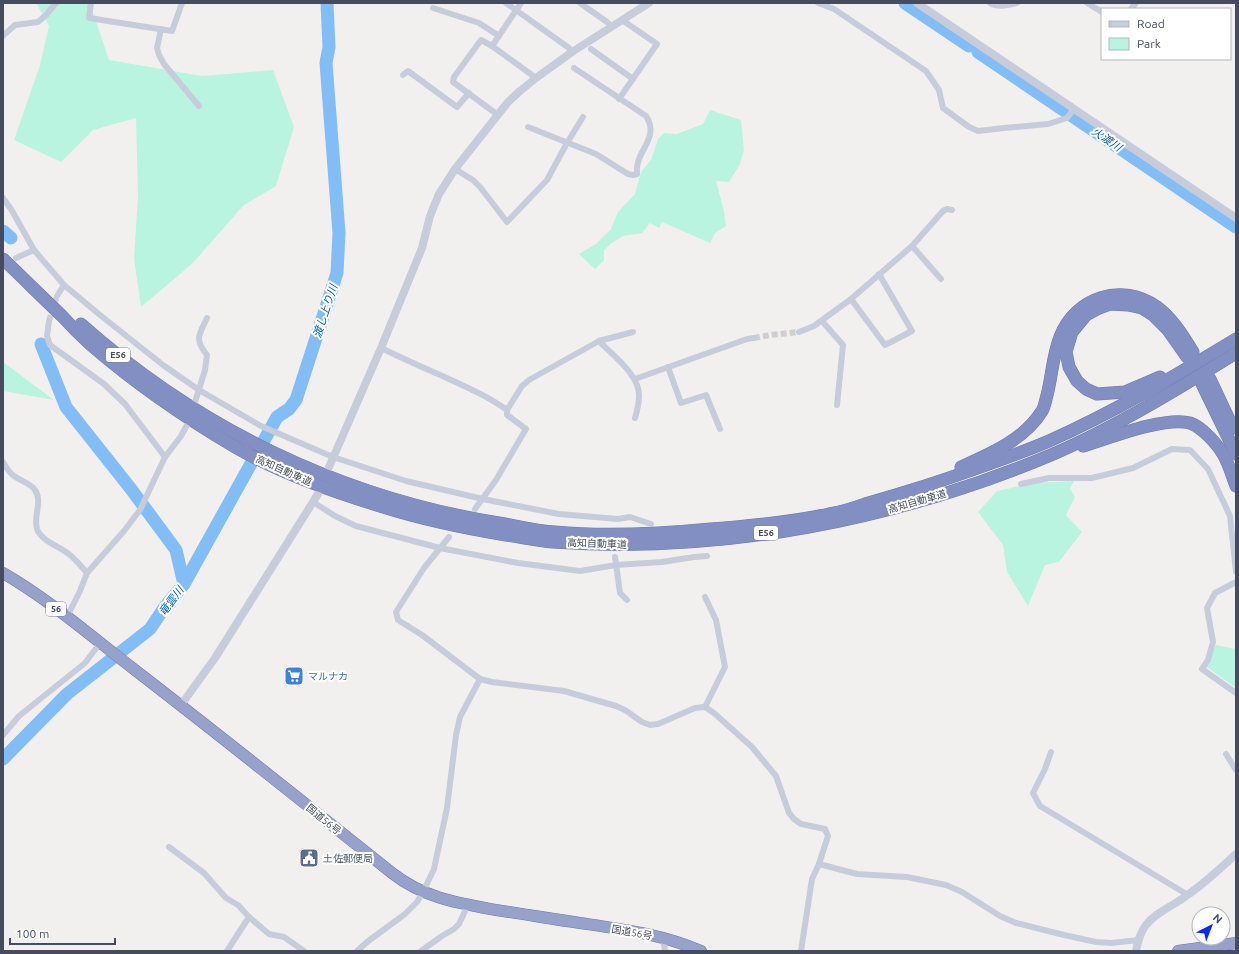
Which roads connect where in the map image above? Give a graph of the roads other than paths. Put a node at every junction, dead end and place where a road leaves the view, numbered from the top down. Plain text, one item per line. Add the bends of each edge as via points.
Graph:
1 (56, 3) edge
2 (91, 3) edge
3 (182, 3) edge
4 (506, 3) edge
5 (521, 3) edge
6 (580, 3) edge
7 (649, 3) edge
8 (818, 3) edge
9 (917, 3) edge
10 (990, 3) edge
11 (1017, 3) edge
12 (1087, 3) edge
13 (433, 8) dead end
14 (516, 10) junction
15 (1101, 11) edge
16 (622, 20) junction
17 (611, 26) junction
18 (161, 29) junction
19 (3, 36) edge
20 (499, 36) junction
21 (492, 46) junction
22 (590, 49) dead end
23 (572, 52) junction
24 (574, 68) dead end
25 (404, 76) dead end
26 (536, 78) junction
27 (633, 79) junction
28 (469, 93) junction
29 (619, 99) junction
30 (199, 106) dead end
31 (1074, 109) junction
32 (498, 115) junction
33 (583, 117) dead end
34 (528, 127) dead end
35 (567, 143) junction
36 (455, 169) junction
37 (3, 198) edge
38 (952, 210) dead end
39 (1236, 218) edge
40 (912, 246) junction
41 (34, 250) junction
42 (3, 255) edge
43 (16, 258) dead end
44 (3, 259) edge
45 (880, 274) junction
46 (941, 279) dead end
47 (64, 285) junction
48 (57, 296) tunnel mouth
49 (851, 299) junction
50 (207, 318) dead end
51 (49, 321) tunnel mouth
52 (822, 321) junction
53 (633, 332) dead end
54 (799, 332) tunnel mouth
55 (754, 338) tunnel mouth
56 (1236, 339) edge
57 (599, 341) junction
58 (381, 348) junction
59 (1236, 353) edge
60 (1207, 356) junction
61 (668, 367) junction
62 (635, 379) junction
63 (199, 390) junction
64 (195, 402) dead end
65 (837, 405) dead end
66 (507, 410) junction
67 (636, 418) dead end
68 (187, 425) dead end
69 (720, 429) dead end
70 (1236, 438) edge
71 (241, 443) junction
72 (1053, 454) junction
73 (1236, 454) edge
74 (166, 457) junction
75 (333, 457) junction
76 (3, 462) edge
77 (329, 467) dead end
78 (1021, 484) dead end
79 (1236, 486) edge
80 (318, 494) dead end
81 (483, 499) junction
82 (313, 502) junction
83 (475, 509) dead end
84 (832, 514) junction
85 (651, 524) dead end
86 (449, 537) dead end
87 (440, 548) junction
88 (707, 556) dead end
89 (615, 557) dead end
90 (616, 565) junction
91 (1236, 572) edge
92 (3, 573) edge
93 (87, 573) junction
94 (1236, 582) edge
95 (705, 597) dead end
96 (627, 600) dead end
97 (67, 617) junction
98 (104, 646) junction
99 (480, 679) junction
100 (1236, 693) edge
101 (181, 705) junction
102 (705, 707) junction
103 (3, 735) edge
104 (1051, 752) dead end
105 (1226, 754) dead end
106 (1236, 770) edge
107 (169, 847) dead end
108 (1236, 854) edge
109 (820, 864) junction
110 (423, 892) junction
111 (1188, 895) junction
112 (468, 905) junction
113 (249, 917) junction
114 (663, 938) junction
115 (1138, 940) junction
116 (1236, 943) edge
117 (227, 951) edge
118 (304, 951) edge
119 (357, 951) edge
120 (421, 951) edge
121 (666, 951) edge
122 (700, 951) edge
123 (801, 951) edge
124 (1136, 951) edge
125 (1178, 951) edge

1 - 19 street via 38,22 15,25
2 - 18 street via 89,18
3 - 18 street via 172,31
4 - 14 street
5 - 14 street
6 - 17 street
7 - 16 street
8 - 31 street via 834,9 926,71 939,90 943,108 978,132 1048,124 1067,118
9 - 31 street
10 - 11 street via 1002,6
12 - 15 street
13 - 20 street via 479,23
14 - 20 street
14 - 23 street
16 - 17 street
16 - 27 street via 657,44
17 - 23 street
18 - 30 street via 158,55
20 - 21 street
21 - 26 street
21 - 28 street via 481,40 454,77 453,82
22 - 27 street
23 - 26 street
24 - 29 street
25 - 28 street via 408,72 457,107
26 - 32 street via 508,102
27 - 29 street
28 - 32 street
29 - 35 street via 646,116 651,128 651,136 638,160 637,174 628,174 596,154
31 - 39 street
32 - 36 street
33 - 35 street
34 - 35 street
35 - 36 street via 547,180 507,222 480,187
36 - 58 street via 439,194 422,248
37 - 41 street
38 - 40 street via 942,211
40 - 45 street
40 - 46 street
41 - 43 street
41 - 47 street
42 - 71 highway, 高知自動車道 / E56 via 96,338
44 - 71 highway, 高知自動車道 / E56 via 90,344 126,373 194,422
45 - 49 street
45 - 49 street via 912,331 885,345
47 - 48 street
47 - 63 street via 163,365
49 - 52 street
50 - 63 street via 199,335 200,346 207,355 206,370
51 - 74 street via 47,336 50,345 104,384 125,404
52 - 54 street
52 - 65 street via 843,345
53 - 57 street
55 - 61 street
56 - 60 highway, 高知自動車道 / E56
57 - 62 street
57 - 66 street via 529,380 522,386
58 - 66 street via 477,391
58 - 75 street
59 - 72 highway, 高知自動車道 / E56 via 1103,430
60 - 84 highway, 高知自動車道 / E56 via 1152,389 1049,441 974,470
60 - 84 highway via 1125,392 1097,394 1086,389 1077,381 1069,367 1066,352 1072,332 1086,315 1110,304 1142,308 1168,330 1190,354 1182,334 1169,317 1141,298 1119,294 1092,300 1078,309 1068,320 1060,337 1043,410 1028,428 992,454 950,472
61 - 62 street
61 - 69 street via 681,403 706,395
62 - 67 street via 639,389
63 - 64 street
63 - 75 street via 261,426
66 - 81 street via 507,414 526,429
68 - 74 street
70 - 73 highway via 1206,381
71 - 72 highway, 高知自動車道 / E56 via 270,465 353,498 414,517 468,529 550,542 626,545 739,537 835,523 908,505 979,483
71 - 84 highway, 高知自動車道 / E56 via 357,488 416,506 470,519 553,532 627,535 665,533 738,527
72 - 79 highway via 1152,425 1173,422 1190,424 1205,432 1223,454
74 - 93 street via 140,510
75 - 77 street
75 - 81 street via 406,481
76 - 93 street via 13,476 29,484 35,491 39,502 35,522 42,537 70,555
78 - 91 street via 1049,478 1092,478 1133,468 1172,449 1190,450 1208,469 1230,516
80 - 82 street
81 - 83 street
81 - 85 street via 617,522 630,517
82 - 87 street via 356,526
82 - 101 street via 215,658
86 - 87 street
87 - 90 street via 518,563 580,571
87 - 99 street via 396,612 398,620
88 - 90 street
89 - 90 street
90 - 96 street via 620,593
92 - 97 highway, 国道56号 / 56
93 - 97 street
94 - 100 street via 1215,593 1207,608 1213,642 1208,660 1202,669
95 - 102 street via 716,620 724,667
97 - 98 highway, 国道56号 / 56
98 - 101 highway, 国道56号 / 56
98 - 103 street via 19,716
99 - 102 street via 564,692 621,708 650,725 695,708
99 - 110 street via 460,716 447,808 434,869
101 - 110 highway, 国道56号 / 56 via 403,882
102 - 109 street via 752,747 776,776 794,820 825,829 828,836
104 - 111 street via 1033,793 1040,806
105 - 106 street
107 - 113 street via 204,873 226,898 238,905
108 - 111 street
109 - 115 street via 857,874 908,877 946,885 1016,923 1064,935 1112,944
109 - 123 street via 812,879
110 - 112 highway, 国道56号 / 56
110 - 119 street via 405,914
111 - 115 street via 1157,915 1145,926
112 - 114 highway, 国道56号 / 56 via 640,932
112 - 120 street via 454,929
113 - 117 street
113 - 118 street via 269,934 284,937
114 - 121 street
114 - 122 highway, 国道56号 / 56
115 - 124 street
116 - 125 highway

